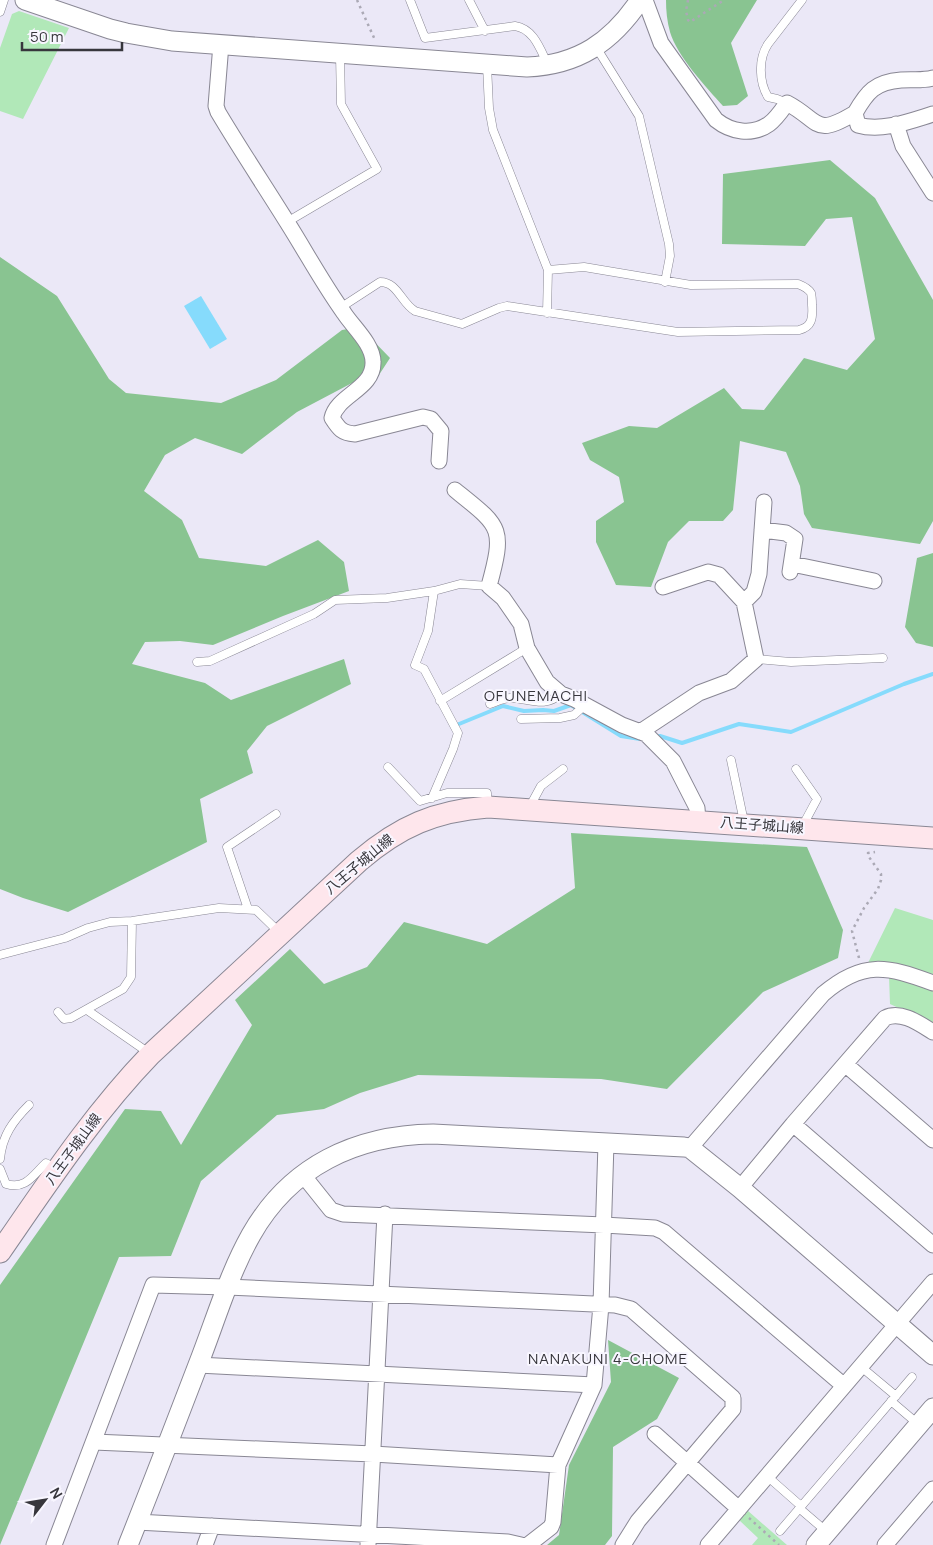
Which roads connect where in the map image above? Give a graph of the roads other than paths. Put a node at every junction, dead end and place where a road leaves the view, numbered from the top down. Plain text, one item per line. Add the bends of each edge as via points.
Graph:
1 (4, 0) edge
2 (25, 0) edge
3 (410, 0) edge
4 (469, 0) edge
5 (640, 0) edge
6 (644, 0) edge
7 (802, 0) edge
8 (47, 3) edge
9 (0, 12) edge
10 (484, 31) junction
11 (221, 44) junction
12 (596, 47) junction
13 (340, 54) junction
14 (487, 65) junction
15 (548, 65) junction
16 (933, 78) edge
17 (787, 103) junction
18 (855, 113) junction
19 (933, 114) edge
20 (896, 124) junction
21 (933, 193) edge
22 (287, 222) junction
23 (548, 270) junction
24 (665, 282) junction
25 (340, 308) junction
26 (547, 313) junction
27 (439, 461) dead end
28 (455, 490) dead end
29 (764, 502) dead end
30 (762, 530) junction
31 (874, 581) dead end
32 (489, 586) junction
33 (662, 587) dead end
34 (434, 590) junction
35 (744, 602) junction
36 (527, 648) junction
37 (883, 658) dead end
38 (756, 659) junction
39 (197, 662) dead end
40 (561, 694) junction
41 (440, 701) junction
42 (490, 704) dead end
43 (585, 705) junction
44 (521, 720) dead end
45 (643, 732) junction
46 (732, 760) dead end
47 (388, 767) dead end
48 (563, 769) dead end
49 (796, 769) dead end
50 (432, 798) junction
51 (488, 807) junction
52 (528, 808) junction
53 (276, 814) dead end
54 (698, 821) junction
55 (744, 824) junction
56 (801, 828) junction
57 (933, 838) edge
58 (248, 909) junction
59 (132, 921) junction
60 (280, 933) junction
61 (0, 955) edge
62 (933, 983) edge
63 (87, 1010) junction
64 (58, 1012) dead end
65 (933, 1032) edge
66 (151, 1054) junction
67 (845, 1064) junction
68 (29, 1105) dead end
69 (793, 1124) junction
70 (933, 1140) edge
71 (606, 1143) junction
72 (690, 1148) junction
73 (0, 1159) edge
74 (0, 1169) edge
75 (57, 1170) junction
76 (303, 1175) junction
77 (740, 1188) junction
78 (385, 1214) junction
79 (604, 1225) junction
80 (933, 1244) edge
81 (2, 1246) edge
82 (933, 1282) edge
83 (227, 1287) junction
84 (380, 1295) junction
85 (601, 1305) junction
86 (897, 1324) junction
87 (933, 1356) edge
88 (198, 1366) junction
89 (860, 1366) junction
90 (376, 1374) junction
91 (912, 1377) dead end
92 (594, 1385) junction
93 (843, 1385) junction
94 (893, 1398) junction
95 (933, 1408) edge
96 (919, 1424) junction
97 (655, 1434) dead end
98 (94, 1442) junction
99 (167, 1444) junction
100 (373, 1454) junction
101 (687, 1463) junction
102 (558, 1465) junction
103 (766, 1476) junction
104 (933, 1489) edge
105 (800, 1507) junction
106 (739, 1509) junction
107 (137, 1522) junction
108 (212, 1526) junction
109 (780, 1531) dead end
110 (822, 1538) edge
111 (368, 1539) edge
112 (54, 1545) edge
113 (128, 1545) edge
114 (205, 1545) edge
115 (521, 1545) edge
116 (528, 1545) edge
117 (624, 1545) edge
118 (708, 1545) edge
119 (885, 1545) edge

1 - 9 lane
2 - 8 street
3 - 10 lane via 425,38
4 - 10 lane
5 - 12 street via 623,23
6 - 17 street via 661,43 724,127 742,131 760,129 774,120
7 - 17 lane via 761,58 762,88 768,97
8 - 11 street via 126,33 172,41
10 - 15 lane via 523,27 535,39
11 - 13 street
11 - 22 street via 218,112
12 - 15 street
12 - 24 lane via 639,116 669,244
13 - 14 street
13 - 22 lane via 341,104 377,169
14 - 15 street
14 - 23 lane via 489,114 493,130
16 - 18 street via 882,84 865,95
17 - 18 street via 819,126 828,126
18 - 20 street via 858,126 868,128
19 - 20 street
20 - 21 street via 903,146
22 - 25 street
23 - 24 lane via 584,267
23 - 26 lane
24 - 26 lane via 691,285 798,284 811,294 811,324 799,330 678,332
25 - 26 lane via 380,282 387,282 414,311 456,323 469,322 507,306
25 - 27 street via 366,343 373,362 371,373 363,384 334,409 332,418 346,433 355,434 423,417 431,419 441,431
28 - 32 street via 492,521 499,538
29 - 30 street
30 - 31 street via 786,532 795,539 791,568
30 - 35 street via 759,574 754,592
32 - 34 lane via 460,584
32 - 36 street via 503,598 521,624
33 - 35 street via 708,572 719,575
34 - 39 lane via 387,598 335,600 305,618 210,661
34 - 41 lane via 428,631 415,665 424,669
35 - 38 street
36 - 40 street via 547,682
36 - 41 lane
37 - 38 lane via 791,662
38 - 45 street via 731,681 699,693
40 - 42 lane via 552,701 508,698
40 - 43 street
41 - 50 lane via 458,733
43 - 44 lane via 574,715
43 - 45 street via 622,725
45 - 54 street via 673,761 697,808
46 - 55 lane
47 - 50 lane via 420,801
48 - 52 lane via 540,786
49 - 56 lane via 817,799
50 - 51 lane via 447,793 487,793
51 - 52 main road, 八王子城山線
51 - 60 main road, 八王子城山線 via 437,815 395,834 376,846
52 - 54 main road, 八王子城山線
53 - 58 lane via 227,847
54 - 55 main road, 八王子城山線
55 - 56 main road, 八王子城山線
56 - 57 main road, 八王子城山線
58 - 59 lane via 219,908
58 - 60 lane via 256,910
59 - 61 lane via 110,922
59 - 63 lane via 131,977 124,989
60 - 66 main road, 八王子城山線
62 - 72 street via 882,969 862,971 842,980 823,994
63 - 64 lane via 64,1019
63 - 66 lane
65 - 67 street via 898,1015 890,1016
66 - 75 main road, 八王子城山線 via 99,1112
67 - 69 street
67 - 70 street
68 - 73 lane via 7,1130
69 - 77 street
69 - 80 street
71 - 72 street
71 - 76 street via 433,1134 394,1136 355,1146
71 - 79 street
72 - 77 street
74 - 75 lane via 6,1184 15,1186 24,1184 46,1163
75 - 81 main road, 八王子城山線
76 - 78 street via 331,1210 343,1214
76 - 83 street via 273,1202 261,1219
77 - 86 street
78 - 79 street
78 - 84 street
79 - 85 street
79 - 93 street via 655,1228 664,1232
82 - 86 street
83 - 84 street
83 - 88 street
83 - 98 street via 153,1285
84 - 85 street
84 - 90 street
85 - 92 street
85 - 101 street via 631,1309 733,1398 733,1409
86 - 87 street
86 - 89 street
88 - 90 street
88 - 99 street
89 - 93 street
89 - 94 lane
90 - 92 street
90 - 100 street
91 - 94 lane
92 - 102 street
93 - 103 street
94 - 96 lane
94 - 105 lane
95 - 96 street
96 - 110 street
97 - 101 street
98 - 99 street
98 - 112 street
99 - 100 street
99 - 107 street
100 - 102 street
100 - 111 street
101 - 106 street
101 - 117 street via 638,1521
102 - 116 street via 554,1522
103 - 105 lane
103 - 106 street
104 - 119 street
105 - 109 lane
105 - 110 lane
106 - 118 street
107 - 108 street
107 - 113 street
108 - 111 street
108 - 114 street
111 - 115 street

